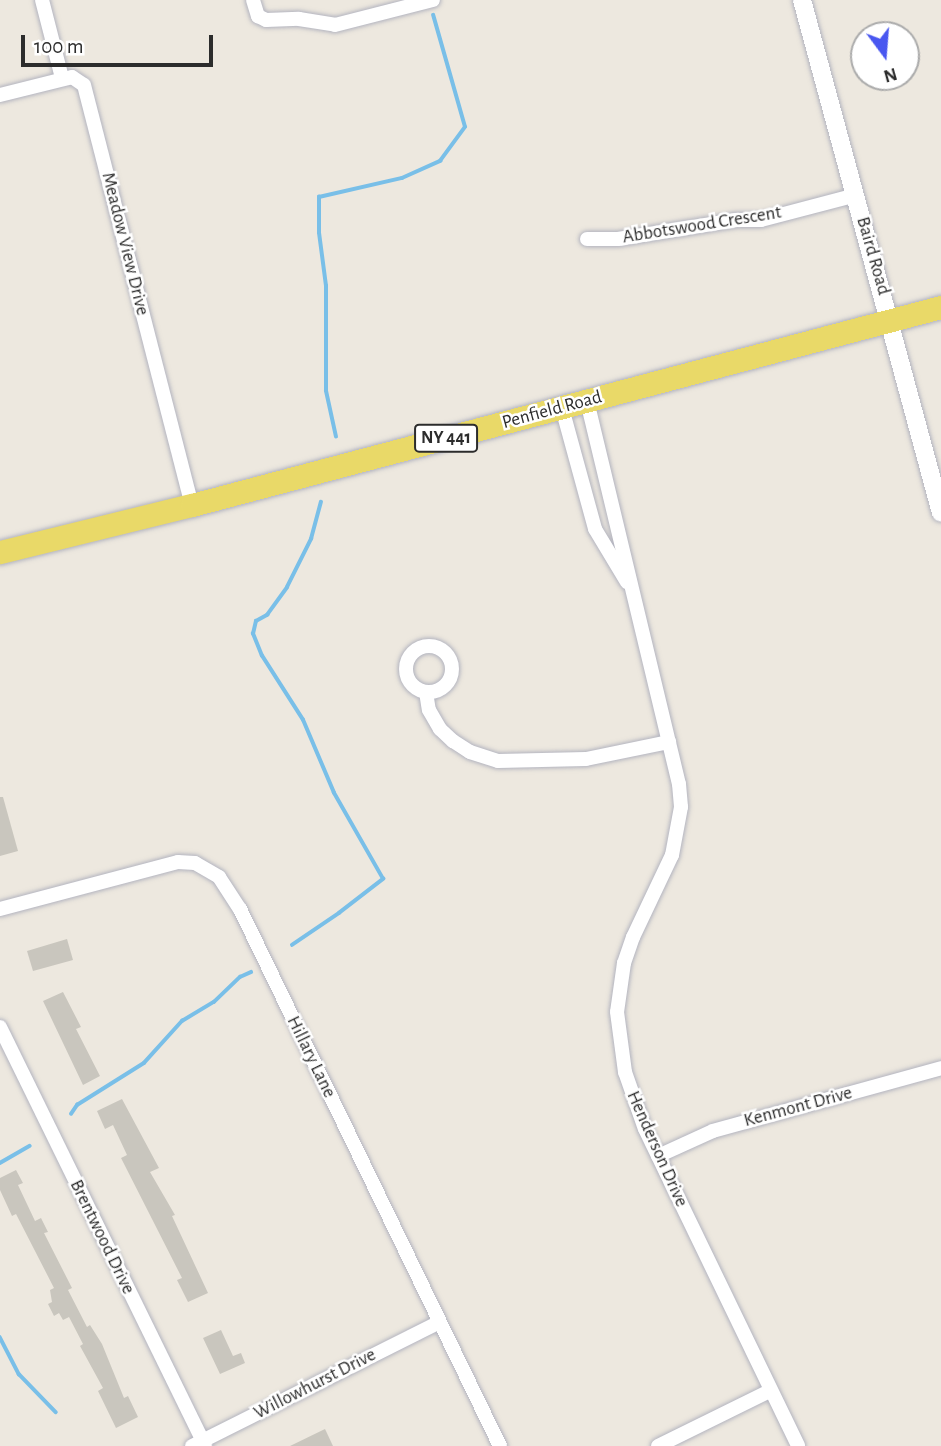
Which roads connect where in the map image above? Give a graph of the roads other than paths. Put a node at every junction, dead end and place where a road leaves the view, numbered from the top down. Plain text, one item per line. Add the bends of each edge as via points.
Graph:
1 (42, 0) edge
2 (253, 0) edge
3 (433, 0) edge
4 (802, 0) edge
5 (62, 78) junction
6 (0, 95) edge
7 (856, 195) junction
8 (587, 239) dead end
9 (941, 307) edge
10 (891, 319) junction
11 (587, 401) junction
12 (562, 408) junction
13 (192, 505) junction
14 (941, 513) edge
15 (0, 552) edge
16 (633, 592) junction
17 (426, 692) dead end
18 (669, 742) junction
19 (0, 908) edge
20 (0, 1027) edge
21 (941, 1068) edge
22 (658, 1156) junction
23 (438, 1322) junction
24 (770, 1391) junction
25 (200, 1444) edge
26 (500, 1446) edge
27 (658, 1446) edge
28 (798, 1446) edge

1 - 5 street
2 - 3 street via 258,16 266,20 335,25
4 - 7 street, Baird Road
5 - 6 street
5 - 13 street, Meadow View Drive via 77,78 87,93
7 - 8 street, Abbotswood Crescent via 761,220
7 - 10 street, Baird Road
9 - 10 main road, Penfield Road / NY 441
10 - 11 main road, Penfield Road / NY 441
10 - 14 street, Baird Road
11 - 12 main road, Penfield Road / NY 441
11 - 16 street, Henderson Drive
12 - 13 main road, Penfield Road / NY 441
12 - 16 street, Henderson Drive via 595,529
13 - 15 main road, Penfield Road / NY 441
16 - 18 street, Henderson Drive
17 - 18 street via 429,710 440,729 470,752 498,761 586,759
18 - 22 street, Henderson Drive via 679,784 678,829 664,876 632,937 617,1013 625,1072
19 - 23 street, Hillary Lane via 178,862 195,863 219,877 240,909
20 - 25 street, Brentwood Drive
21 - 22 street, Kenmont Drive via 713,1130
22 - 24 street, Henderson Drive
23 - 25 street, Willowhurst Drive
23 - 26 street, Hillary Lane
24 - 27 street
24 - 28 street, Henderson Drive

